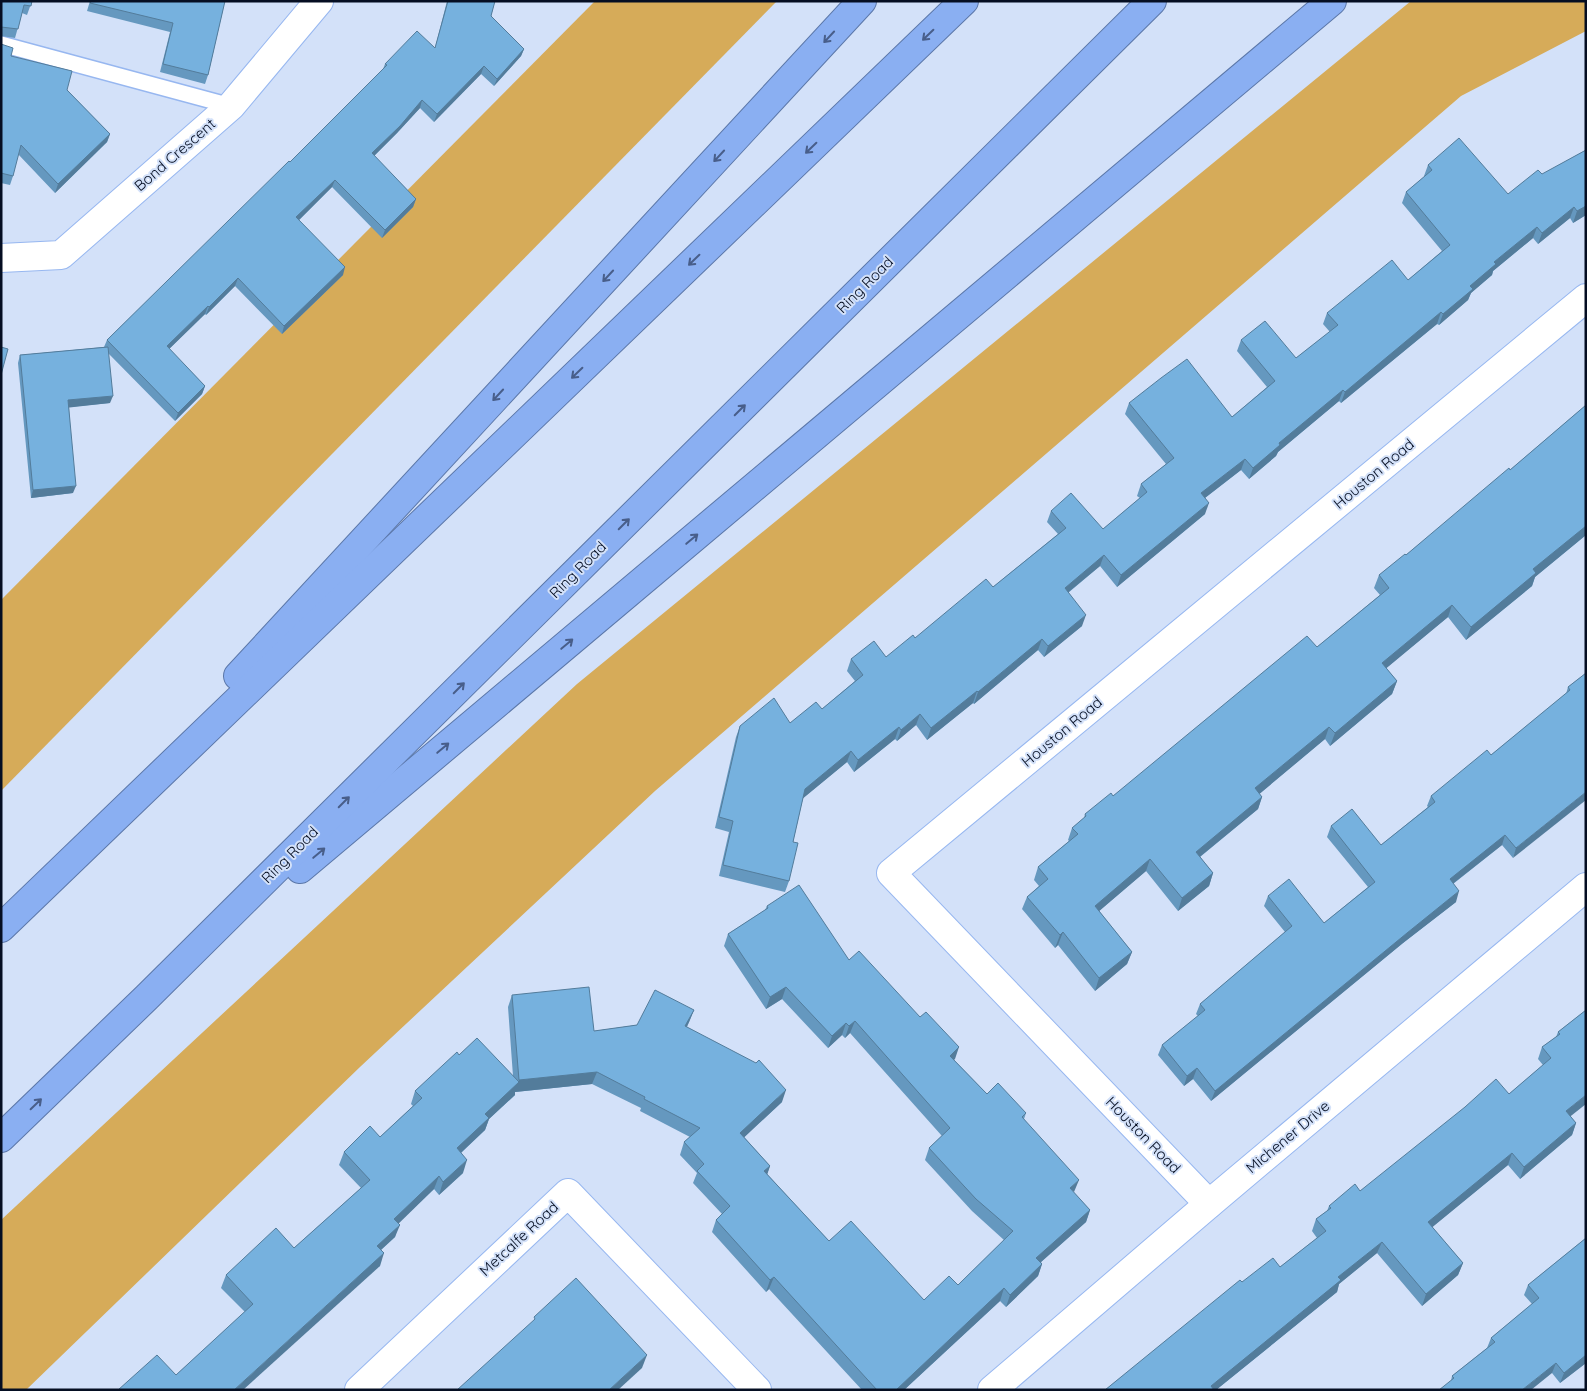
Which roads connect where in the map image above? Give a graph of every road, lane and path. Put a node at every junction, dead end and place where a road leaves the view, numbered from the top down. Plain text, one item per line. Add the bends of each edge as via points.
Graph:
1 (319, 1) edge
2 (862, 1) edge
3 (964, 1) edge
4 (1152, 1) edge
5 (1332, 1) edge
6 (1, 44) edge
7 (231, 106) junction
8 (1, 258) edge
9 (1586, 298) edge
10 (1586, 887) edge
11 (40, 890) junction
12 (1, 928) edge
13 (147, 997) junction
14 (1, 1138) edge
15 (1209, 1204) junction
16 (359, 1390) edge
17 (757, 1390) edge
18 (992, 1390) edge

1 - 7 street, Bond Crescent
2 -> 11 highway
3 -> 11 highway
13 -> 4 highway, Ring Road
13 -> 5 highway
6 - 7 lane
7 - 8 street, Bond Crescent via 61,255
9 - 15 street, Houston Road via 892,873
10 - 15 street, Michener Drive
11 - 12 highway
14 -> 13 highway, Ring Road
15 - 18 street, Michener Drive
16 - 17 street, Metcalfe Road via 568,1193

